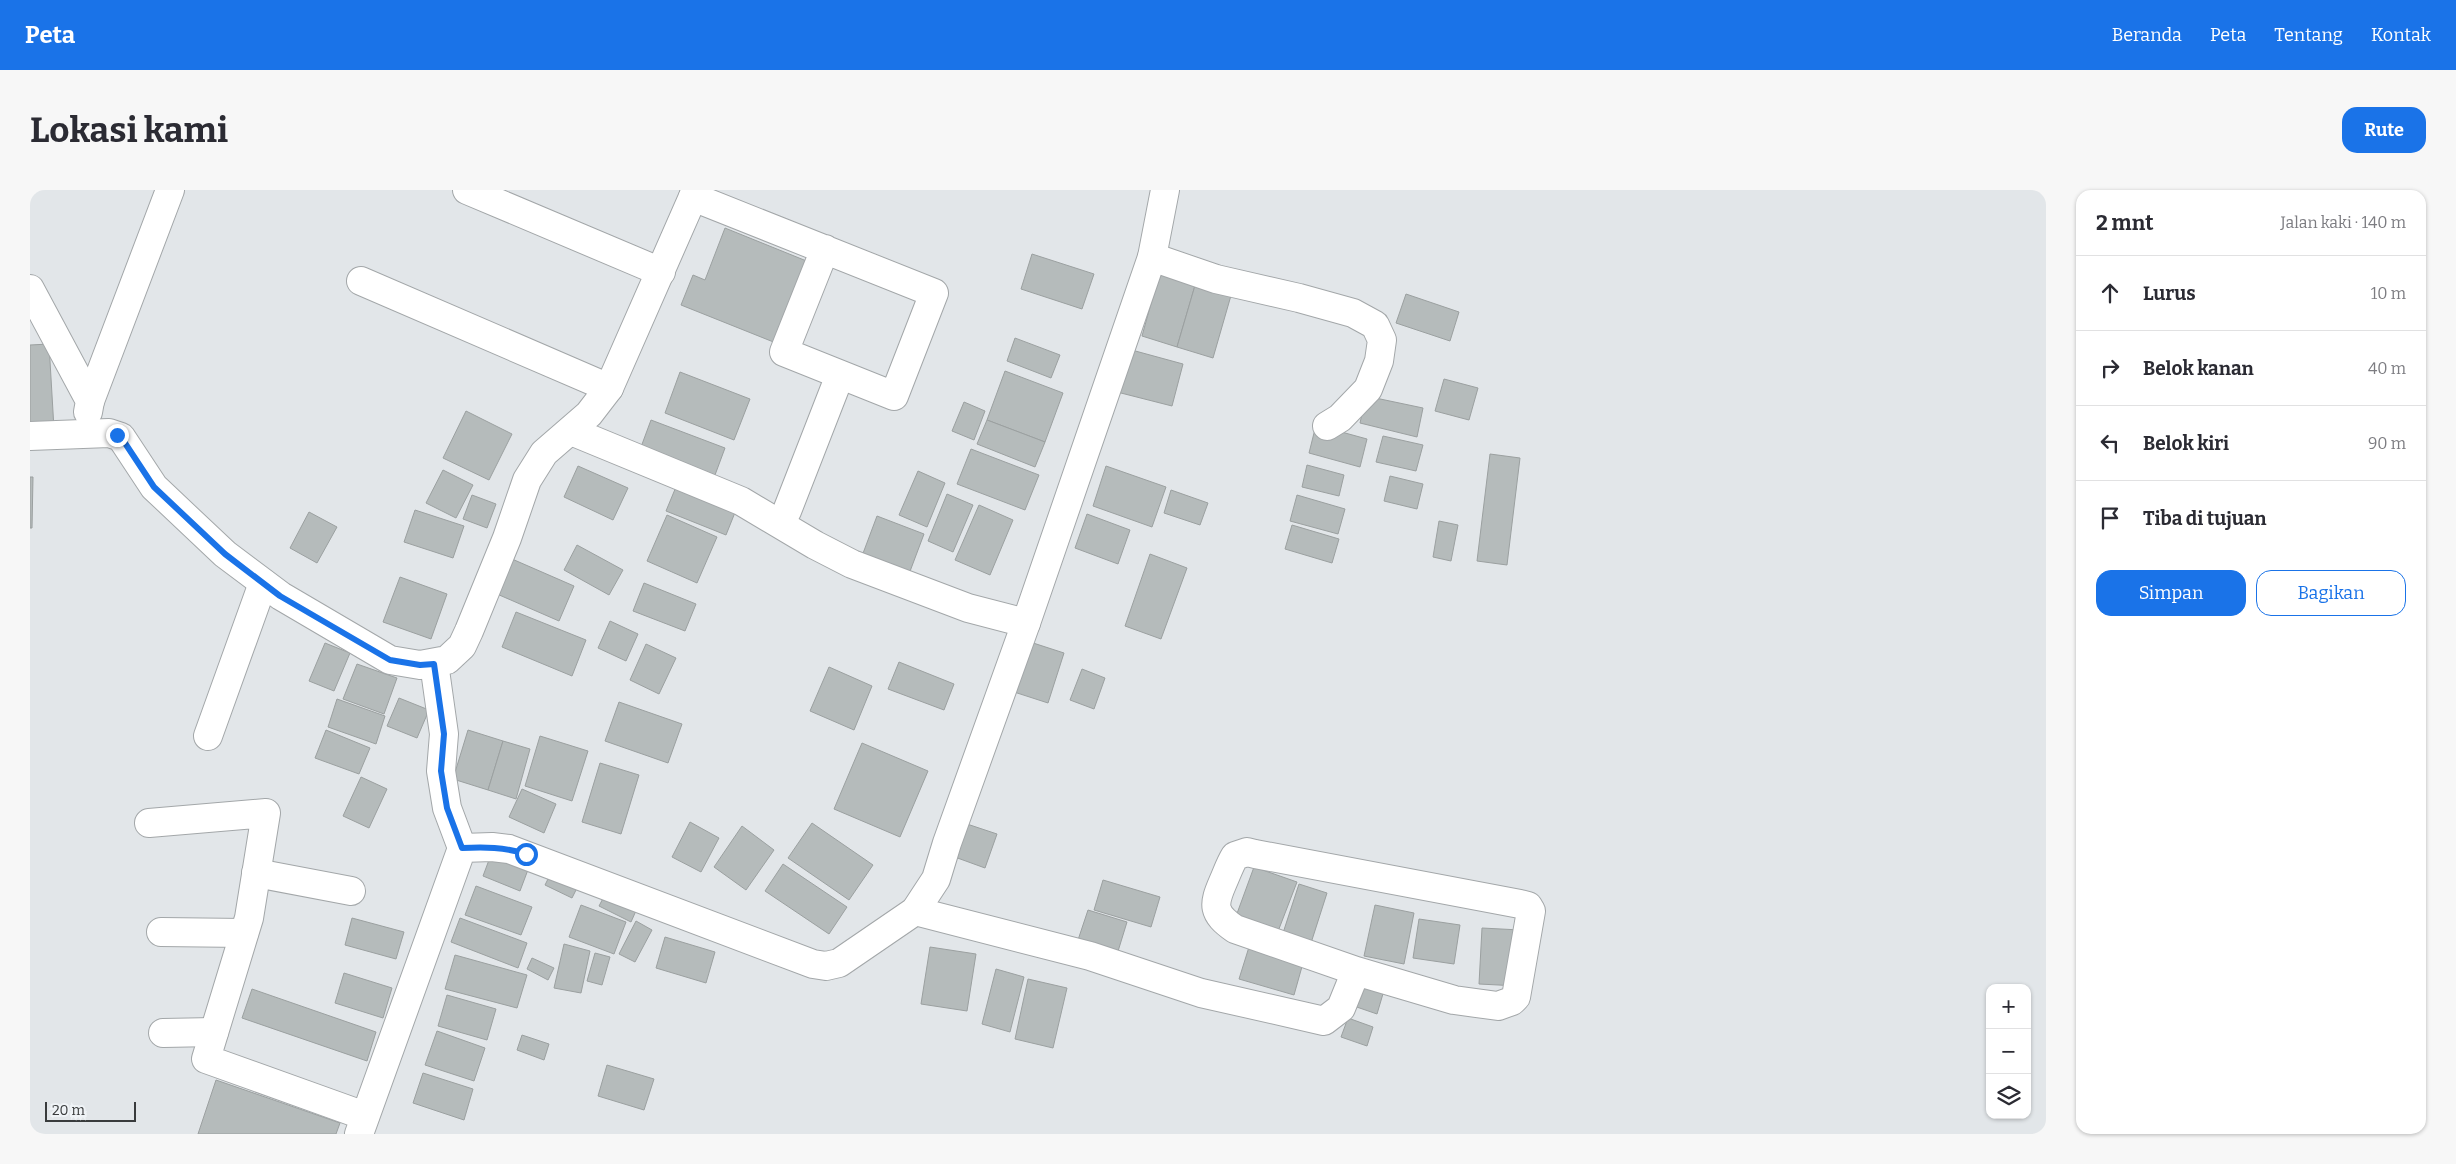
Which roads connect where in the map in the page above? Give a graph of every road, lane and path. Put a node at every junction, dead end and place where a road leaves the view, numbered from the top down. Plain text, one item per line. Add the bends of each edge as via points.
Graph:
1 (170, 190) edge
2 (467, 190) edge
3 (1165, 190) edge
4 (695, 193) edge
5 (825, 249) junction
6 (1152, 257) junction
7 (661, 272) junction
8 (361, 281) dead end
9 (30, 289) edge
10 (840, 375) junction
11 (609, 388) junction
12 (90, 401) junction
13 (1327, 426) dead end
14 (571, 431) junction
15 (30, 436) edge
16 (83, 436) junction
17 (786, 512) dead end
18 (263, 582) junction
19 (1026, 623) junction
20 (434, 664) junction
21 (208, 736) dead end
22 (149, 823) dead end
23 (462, 848) junction
24 (256, 873) junction
25 (351, 891) dead end
26 (915, 911) junction
27 (161, 932) dead end
28 (244, 933) junction
29 (1356, 971) junction
30 (214, 1032) junction
31 (163, 1033) dead end
32 (362, 1125) edge

1 - 12 street
2 - 7 street
3 - 6 street
4 - 5 street
4 - 7 street
5 - 10 street via 784,352
5 - 10 street via 934,293 894,396
6 - 13 street via 1216,279 1353,313 1375,325 1382,340 1379,361 1368,389 1340,418
6 - 19 street
7 - 11 street
8 - 11 street
9 - 12 street
10 - 17 street
11 - 14 street
12 - 16 street
14 - 19 street via 741,501 852,564 968,608
14 - 20 street via 544,453 527,480 507,538 462,646 448,660
15 - 16 street
16 - 18 street via 109,433 121,437 154,487 225,554
18 - 20 street via 280,596 390,660
18 - 21 street
19 - 26 street via 936,879
20 - 23 street via 444,734 441,771 447,808
22 - 24 street via 266,813
23 - 26 street via 509,849 826,966 839,963
23 - 32 street
24 - 25 street
24 - 28 street
26 - 29 street via 1090,956 1201,993 1324,1021 1341,1008
27 - 28 street
28 - 30 street
29 - 29 street via 1454,1000 1498,1006 1506,1004 1516,997 1530,911 1528,906 1520,904 1265,855 1247,852 1235,856 1215,900 1216,909 1226,923 1234,929
30 - 31 street
30 - 32 street via 206,1059

